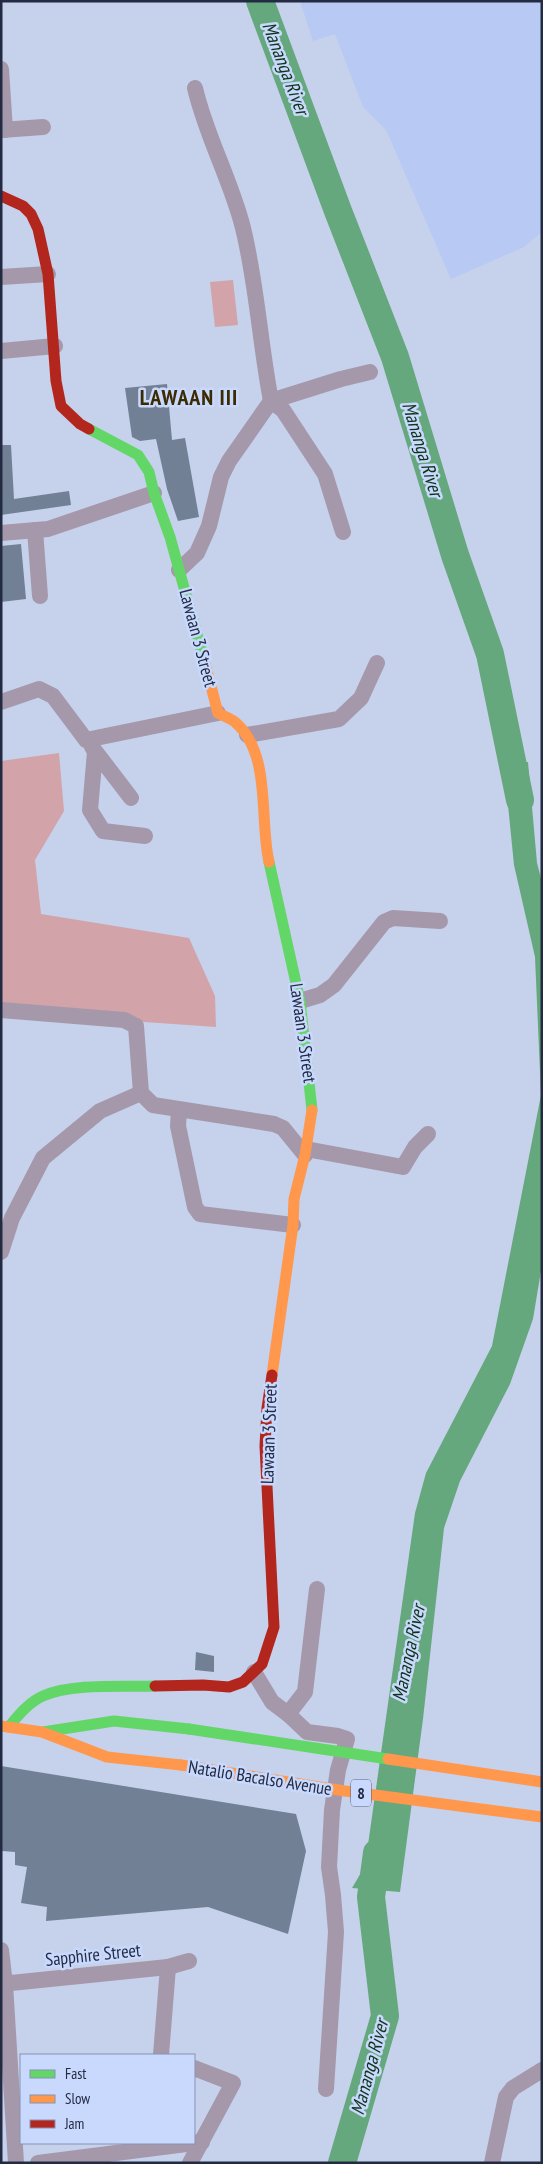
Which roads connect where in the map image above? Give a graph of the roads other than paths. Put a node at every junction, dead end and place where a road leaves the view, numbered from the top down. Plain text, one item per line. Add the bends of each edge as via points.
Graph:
1 (1, 69) edge
2 (195, 88) dead end
3 (43, 127) dead end
4 (3, 130) edge
5 (1, 196) edge
6 (48, 274) junction
7 (1, 277) edge
8 (55, 346) junction
9 (1, 351) edge
10 (370, 372) dead end
11 (272, 401) junction
12 (154, 494) junction
13 (35, 530) junction
14 (343, 532) dead end
15 (1, 533) edge
16 (179, 570) junction
17 (40, 596) dead end
18 (377, 662) dead end
19 (1, 702) edge
20 (218, 713) junction
21 (247, 735) junction
22 (91, 746) junction
23 (131, 798) dead end
24 (145, 836) dead end
25 (440, 921) dead end
26 (300, 1001) junction
27 (1, 1010) edge
28 (141, 1093) junction
29 (178, 1110) junction
30 (428, 1134) dead end
31 (306, 1152) junction
32 (9, 1209) edge
33 (293, 1225) junction
34 (1, 1252) edge
35 (317, 1589) dead end
36 (254, 1672) junction
37 (288, 1714) junction
38 (5, 1727) edge
39 (42, 1732) junction
40 (542, 1782) edge
41 (542, 1817) edge
42 (1, 1950) edge
43 (189, 1961) dead end
44 (168, 1967) junction
45 (3, 1984) edge
46 (160, 2054) edge
47 (195, 2068) edge
48 (542, 2070) edge
49 (11, 2074) edge
50 (326, 2089) dead end
51 (202, 2142) junction
52 (195, 2143) edge
53 (186, 2144) edge
54 (16, 2163) edge
55 (38, 2163) edge
56 (190, 2163) edge
57 (492, 2163) edge

1 - 4 street
2 - 11 street via 201,114 231,188 243,228
3 - 4 street
5 - 6 street, Lawaan 3 Street via 32,214
6 - 7 street
6 - 8 street, Lawaan 3 Street
8 - 9 street
8 - 12 street, Lawaan 3 Street via 61,406 80,424 138,455 149,472
10 - 11 street
11 - 14 street via 283,410 325,474
11 - 16 street via 228,461 203,540 197,553
12 - 13 street via 48,529
12 - 16 street, Lawaan 3 Street via 162,510
13 - 15 street
13 - 17 street
16 - 20 street, Lawaan 3 Street
18 - 21 street via 361,698 339,719
19 - 22 street via 39,689 52,696
20 - 21 street, Lawaan 3 Street via 234,721
20 - 22 street
21 - 26 street, Lawaan 3 Street via 261,772 266,849
22 - 23 street
22 - 24 street via 90,810 103,831
25 - 26 street via 393,918 384,922 334,985 320,995
26 - 31 street, Lawaan 3 Street via 313,1107
27 - 28 street via 124,1020 136,1026
28 - 29 street via 153,1105
28 - 32 street via 100,1111 43,1158
29 - 31 street via 274,1124
29 - 33 street via 178,1126 195,1207 200,1214
30 - 31 street via 403,1167
31 - 33 street, Lawaan 3 Street via 294,1199
32 - 34 street
33 - 36 street, Lawaan 3 Street via 267,1408 265,1446 274,1626 262,1664
35 - 37 street via 305,1692
36 - 37 street via 272,1702
36 - 38 street, Lawaan 3 Street via 243,1682 229,1687 203,1684 78,1688 43,1696
37 - 50 street via 307,1732 347,1739 332,1810 329,1867 336,1932
38 - 39 street, Natalio Bacalso Avenue / 8
39 - 40 street, Natalio Bacalso Avenue / 8, bridge via 114,1721 189,1729
39 - 41 street, Natalio Bacalso Avenue / 8, bridge via 107,1757
42 - 45 street
43 - 44 street, Sapphire Street
44 - 45 street, Sapphire Street
44 - 46 street
45 - 49 street
47 - 51 street via 233,2083
48 - 57 street via 513,2088 506,2097
49 - 54 street
51 - 52 street
51 - 56 street
53 - 55 street

